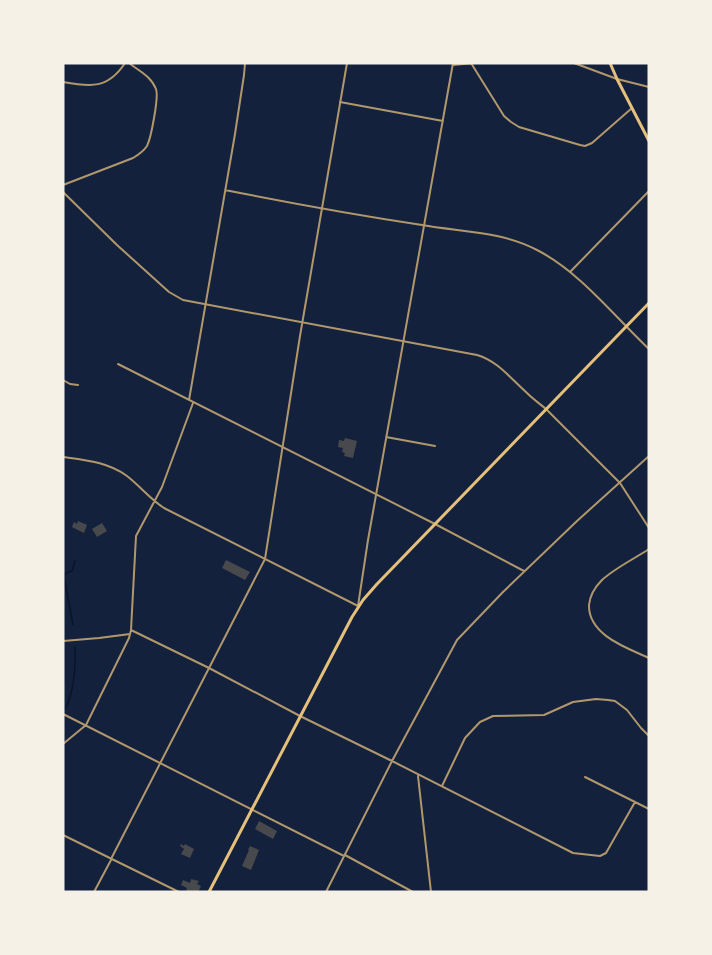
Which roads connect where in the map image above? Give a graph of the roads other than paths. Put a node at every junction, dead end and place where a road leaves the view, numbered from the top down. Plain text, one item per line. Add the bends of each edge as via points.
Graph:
1 (127, 63) edge
2 (245, 63) edge
3 (347, 63) edge
4 (472, 63) edge
5 (574, 63) edge
6 (610, 63) edge
7 (453, 64) edge
8 (617, 80) junction
9 (63, 82) edge
10 (649, 87) edge
11 (340, 102) junction
12 (632, 108) junction
13 (443, 121) junction
14 (649, 141) edge
15 (63, 185) edge
16 (225, 190) junction
17 (649, 191) edge
18 (63, 192) edge
19 (323, 208) junction
20 (424, 226) junction
21 (570, 272) junction
22 (649, 303) edge
23 (205, 305) junction
24 (303, 322) junction
25 (626, 327) junction
26 (403, 341) junction
27 (649, 349) edge
28 (118, 364) dead end
29 (63, 380) edge
30 (78, 386) dead end
31 (189, 399) junction
32 (194, 402) junction
33 (546, 409) junction
34 (386, 437) junction
35 (435, 446) dead end
36 (283, 447) junction
37 (63, 456) edge
38 (649, 456) edge
39 (620, 483) junction
40 (377, 495) junction
41 (154, 501) junction
42 (435, 524) junction
43 (649, 528) edge
44 (649, 549) edge
45 (265, 559) junction
46 (524, 571) junction
47 (358, 606) junction
48 (131, 632) junction
49 (63, 640) edge
50 (649, 658) edge
51 (208, 668) junction
52 (63, 714) edge
53 (300, 716) junction
54 (86, 725) junction
55 (649, 736) edge
56 (63, 744) edge
57 (392, 761) junction
58 (160, 763) junction
59 (418, 774) junction
60 (585, 777) dead end
61 (442, 786) junction
62 (635, 801) junction
63 (649, 809) edge
64 (252, 810) junction
65 (63, 835) edge
66 (345, 856) junction
67 (111, 859) junction
68 (94, 892) edge
69 (179, 892) edge
70 (209, 892) edge
71 (326, 892) edge
72 (413, 892) edge
73 (431, 892) edge

1 - 9 street via 104,83 86,86
1 - 15 street via 148,77 157,92 147,145 133,159
2 - 16 street
3 - 11 street
4 - 7 street
4 - 12 street via 511,122 580,145 592,143
5 - 8 street
6 - 8 main road
7 - 13 street
8 - 10 street
8 - 12 main road
11 - 13 street
11 - 19 street
12 - 14 main road
13 - 20 street
16 - 19 street
16 - 23 street
17 - 21 street
18 - 23 street via 173,295
19 - 20 street
19 - 24 street
20 - 21 street via 501,237 539,251
20 - 26 street
21 - 25 street
22 - 25 main road
23 - 24 street
23 - 31 street
24 - 26 street
24 - 36 street
25 - 27 street
25 - 33 main road
26 - 33 street via 488,359
26 - 34 street
28 - 31 street
29 - 30 street
31 - 32 street
32 - 36 street
32 - 41 street
33 - 39 street
33 - 42 main road
34 - 35 street
34 - 40 street
36 - 40 street
36 - 45 street
37 - 41 street via 115,468
38 - 39 street
39 - 43 street
39 - 46 street
40 - 42 street
40 - 47 street
41 - 45 street
41 - 48 street via 135,542
42 - 46 street
42 - 47 main road
44 - 50 street via 597,585 589,608 598,630
45 - 47 street
45 - 51 street
46 - 57 street via 457,640
47 - 53 main road
48 - 49 street
48 - 51 street
48 - 54 street
51 - 53 street
51 - 58 street
52 - 54 street
53 - 57 street
53 - 64 main road
54 - 56 street
54 - 58 street
55 - 61 street via 627,710 608,700 573,702 544,715 493,716 480,722 465,738
57 - 59 street
57 - 66 street
58 - 64 street
58 - 67 street
59 - 61 street
59 - 73 street
60 - 62 street
61 - 62 street via 573,854 595,856 606,853
62 - 63 street
64 - 66 street
64 - 70 main road
65 - 67 street
66 - 71 street
66 - 72 street
67 - 68 street
67 - 69 street

